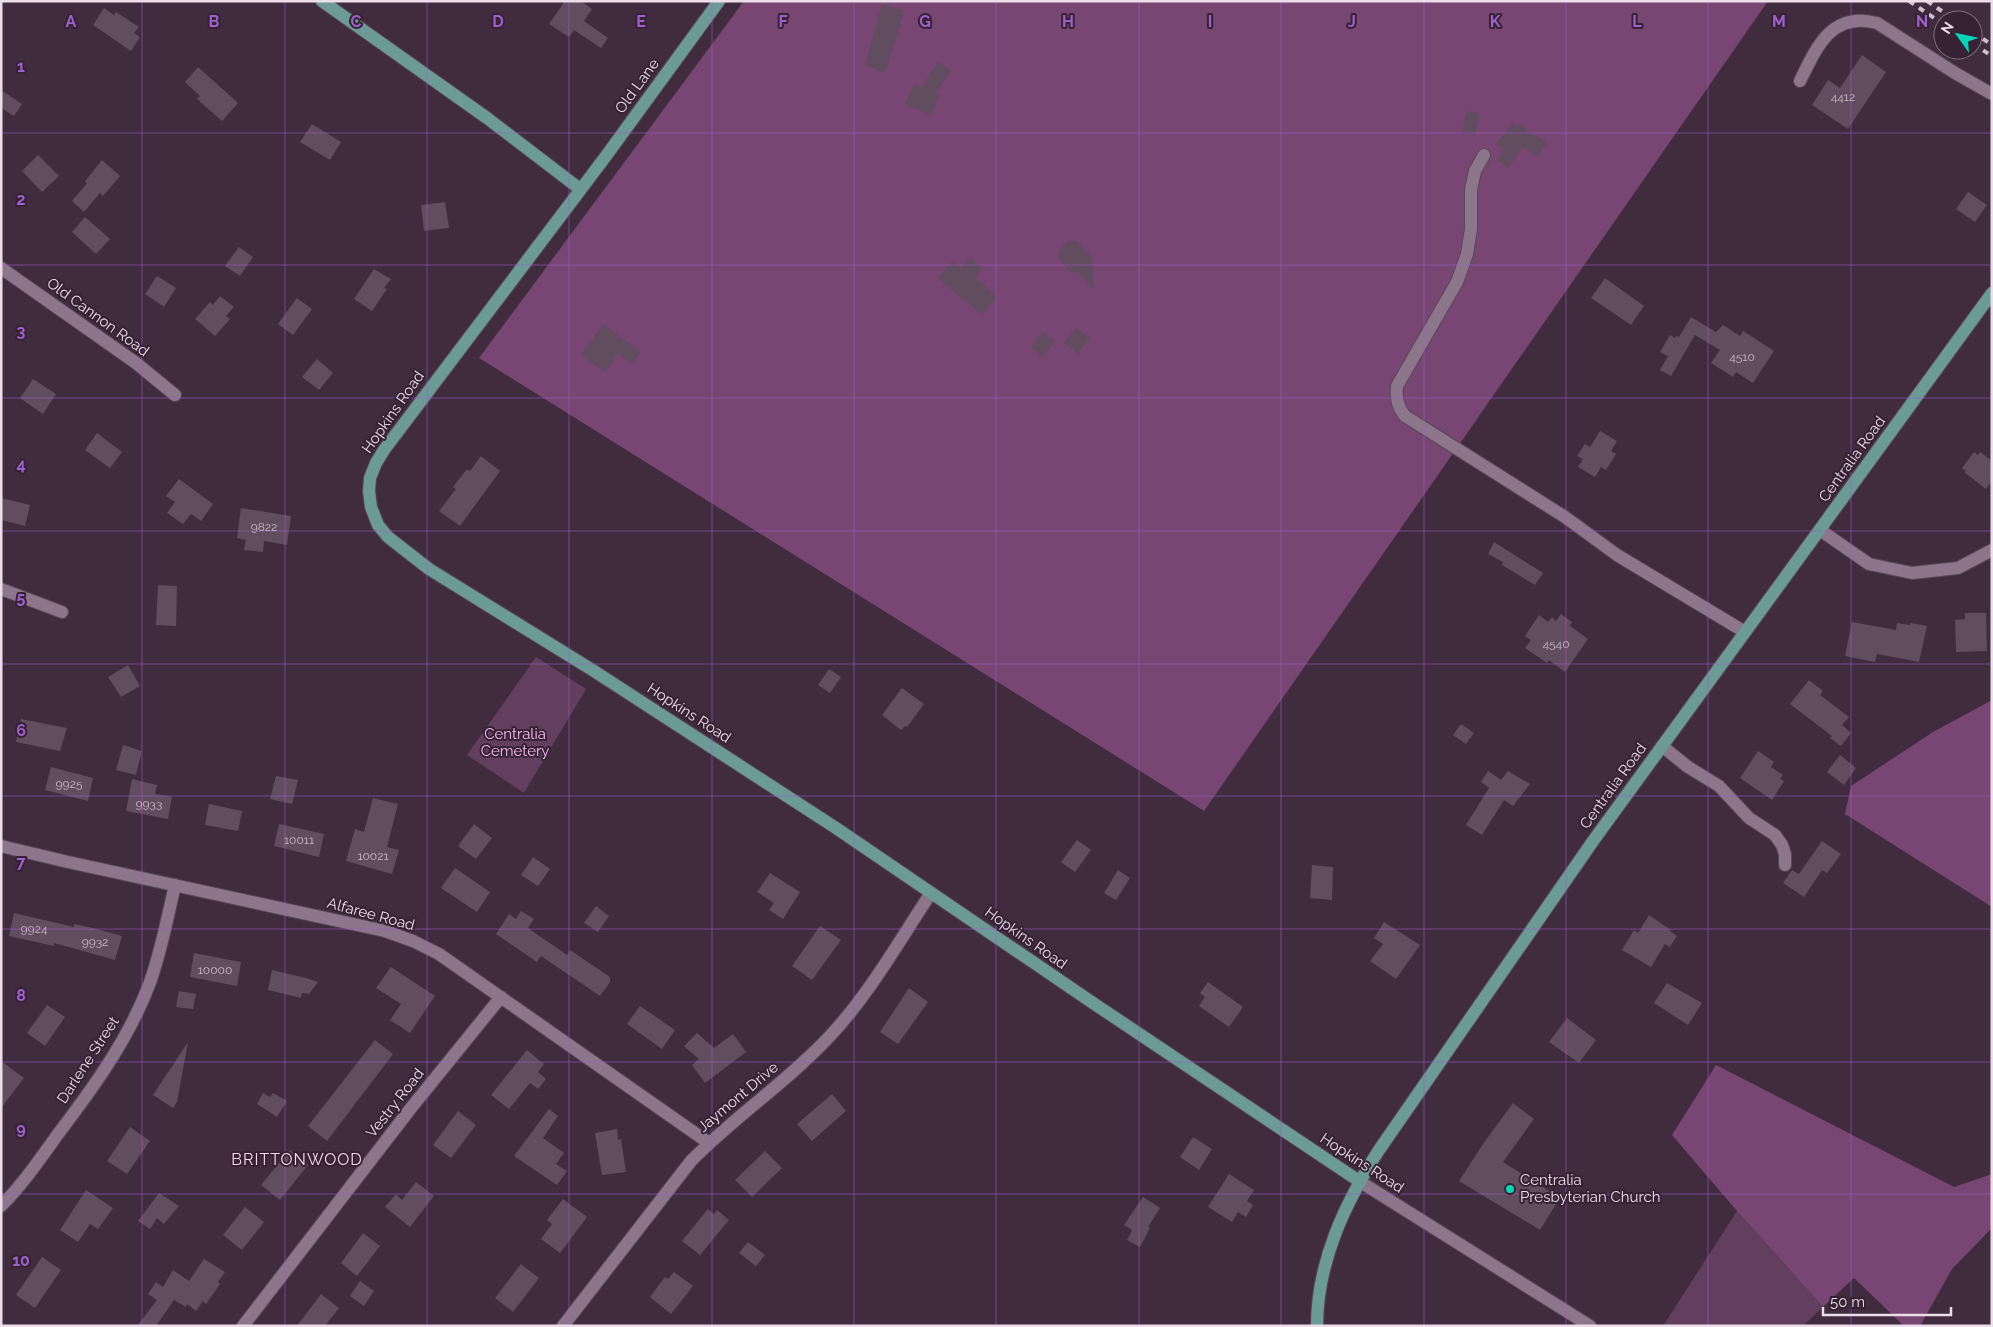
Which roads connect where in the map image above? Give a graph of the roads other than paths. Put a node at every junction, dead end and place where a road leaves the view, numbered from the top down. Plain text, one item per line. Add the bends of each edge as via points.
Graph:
1 (322, 1) edge
2 (719, 1) edge
3 (1800, 81) dead end
4 (1992, 94) edge
5 (1484, 155) dead end
6 (580, 189) junction
7 (1, 268) edge
8 (1992, 293) edge
9 (175, 395) dead end
10 (1820, 530) junction
11 (1992, 550) edge
12 (1, 589) edge
13 (62, 612) dead end
14 (1745, 632) junction
15 (1662, 746) junction
16 (1, 846) edge
17 (1786, 866) dead end
18 (175, 885) junction
19 (931, 892) junction
20 (501, 997) junction
21 (709, 1143) junction
22 (1359, 1181) junction
23 (1, 1206) edge
24 (244, 1326) edge
25 (563, 1326) edge
26 (1317, 1326) edge
27 (1590, 1326) edge

1 - 6 main road via 487,118
2 - 6 main road, Old Lane
3 - 4 street via 1830,32 1841,24 1864,20 1877,23
5 - 14 street via 1475,171 1471,190 1467,254 1457,282 1397,386 1398,407 1405,416 1565,517 1617,555
6 - 19 main road, Hopkins Road via 376,463 369,491 378,525 388,538 429,569 594,671
7 - 9 street, Old Cannon Road via 136,363
8 - 10 main road, Centralia Road
10 - 11 street via 1869,564 1912,574 1958,568
10 - 14 main road, Centralia Road
12 - 13 street
14 - 15 main road, Centralia Road
15 - 17 street via 1719,786 1750,818 1774,835 1782,845
15 - 22 main road, Centralia Road
16 - 18 street, Alfaree Road
18 - 20 street, Alfaree Road via 385,931 439,954
18 - 23 street, Darlene Street via 157,962 130,1026 78,1108
19 - 21 street, Jaymont Drive via 875,978 831,1035 799,1067
19 - 22 main road, Hopkins Road
20 - 21 street, Alfaree Road
20 - 24 street, Vestry Road via 411,1108
21 - 25 street, Jaymont Drive via 691,1161
22 - 26 main road, Centralia Road via 1330,1247
22 - 27 street, Hopkins Road

